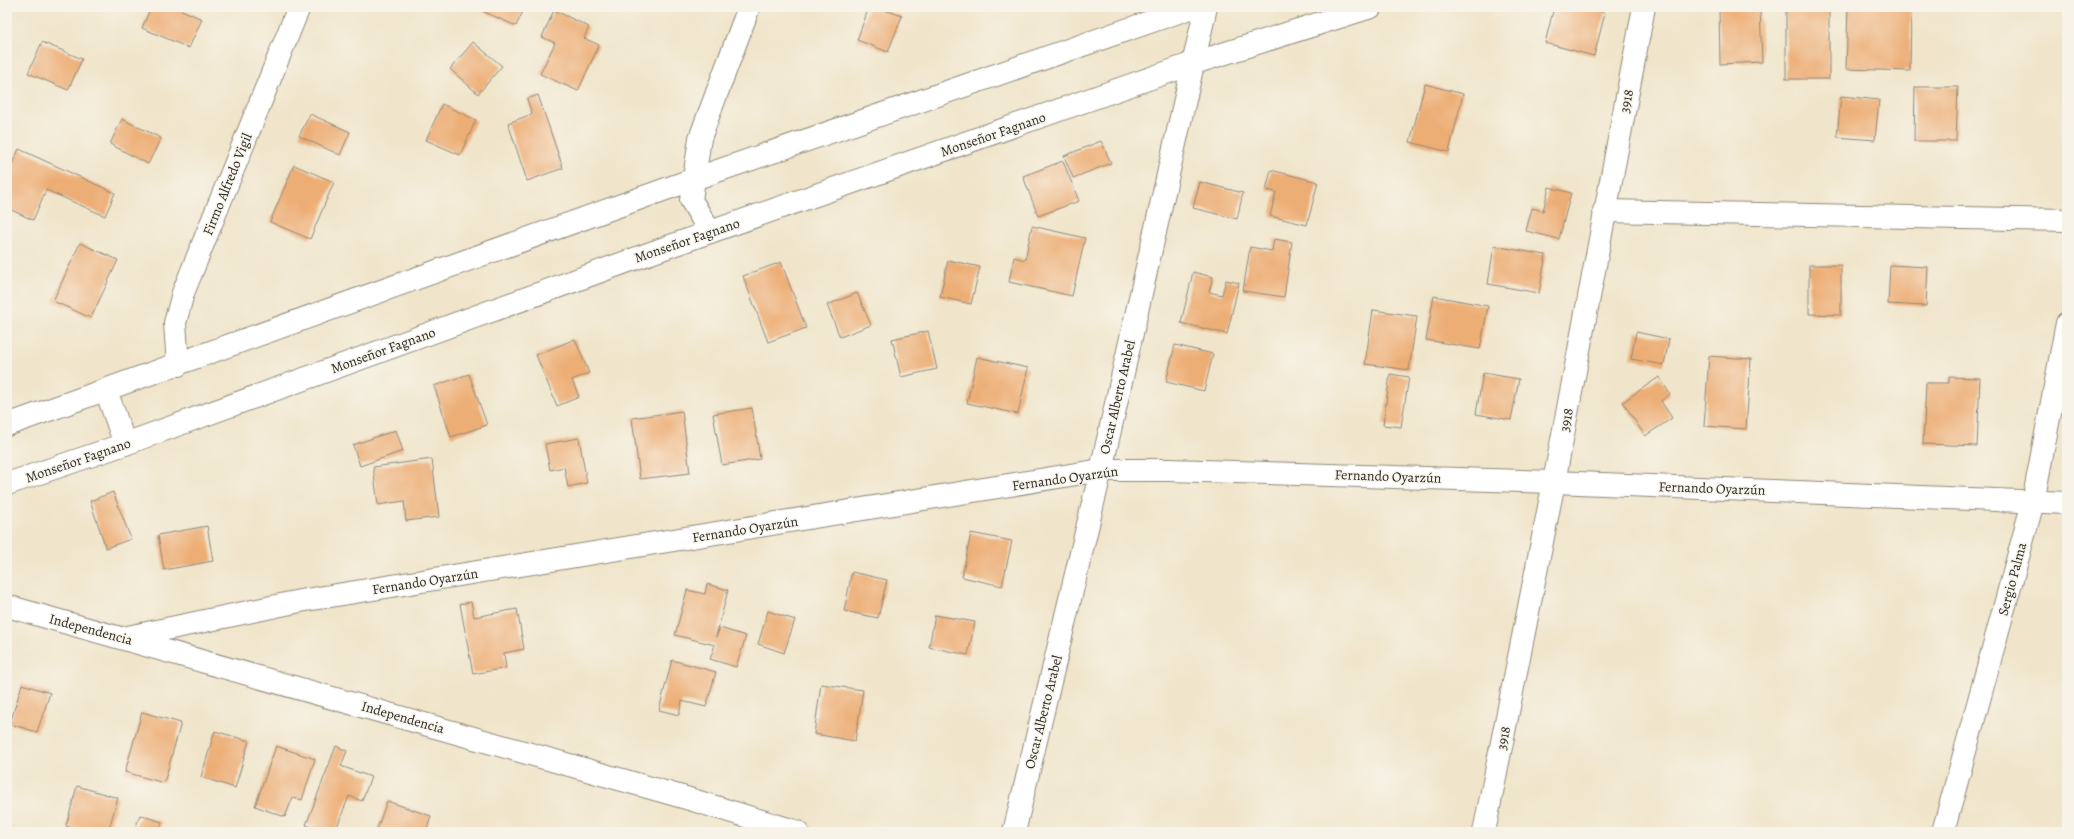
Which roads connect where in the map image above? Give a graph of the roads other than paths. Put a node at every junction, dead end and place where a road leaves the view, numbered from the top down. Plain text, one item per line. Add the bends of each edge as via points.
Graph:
1 (299, 7) edge
2 (749, 7) edge
3 (1193, 7) edge
4 (1206, 7) edge
5 (1371, 7) edge
6 (1644, 7) edge
7 (1191, 64) junction
8 (694, 179) junction
9 (1604, 211) junction
10 (2067, 220) edge
11 (710, 232) junction
12 (2067, 323) edge
13 (178, 364) junction
14 (106, 390) junction
15 (7, 425) edge
16 (125, 444) junction
17 (1101, 470) junction
18 (1554, 482) junction
19 (7, 484) edge
20 (2033, 502) junction
21 (2067, 503) edge
22 (7, 606) edge
23 (123, 638) junction
24 (798, 832) edge
25 (1014, 832) edge
26 (1484, 832) edge
27 (1943, 832) edge

1 - 13 street, Firmo Alfredo Vigil via 183,293 175,323
2 - 8 street via 700,138
3 - 8 street
4 - 7 street, Oscar Alberto Arabel
5 - 7 street, Monseñor Fagnano
6 - 9 street, 3918
7 - 11 street, Monseñor Fagnano
7 - 17 street, Oscar Alberto Arabel
8 - 11 street via 691,200
8 - 13 street
9 - 10 street
9 - 18 street, 3918
11 - 16 street, Monseñor Fagnano
12 - 20 street, Sergio Palma
13 - 14 street
14 - 15 street
14 - 16 street
16 - 19 street, Monseñor Fagnano
17 - 18 street, Fernando Oyarzún
17 - 23 street, Fernando Oyarzún via 300,601
17 - 25 street, Oscar Alberto Arabel
18 - 20 street, Fernando Oyarzún
18 - 26 street, 3918
20 - 21 street, Fernando Oyarzún
20 - 27 street, Sergio Palma
22 - 23 street, Independencia
23 - 24 street, Independencia via 670,793

